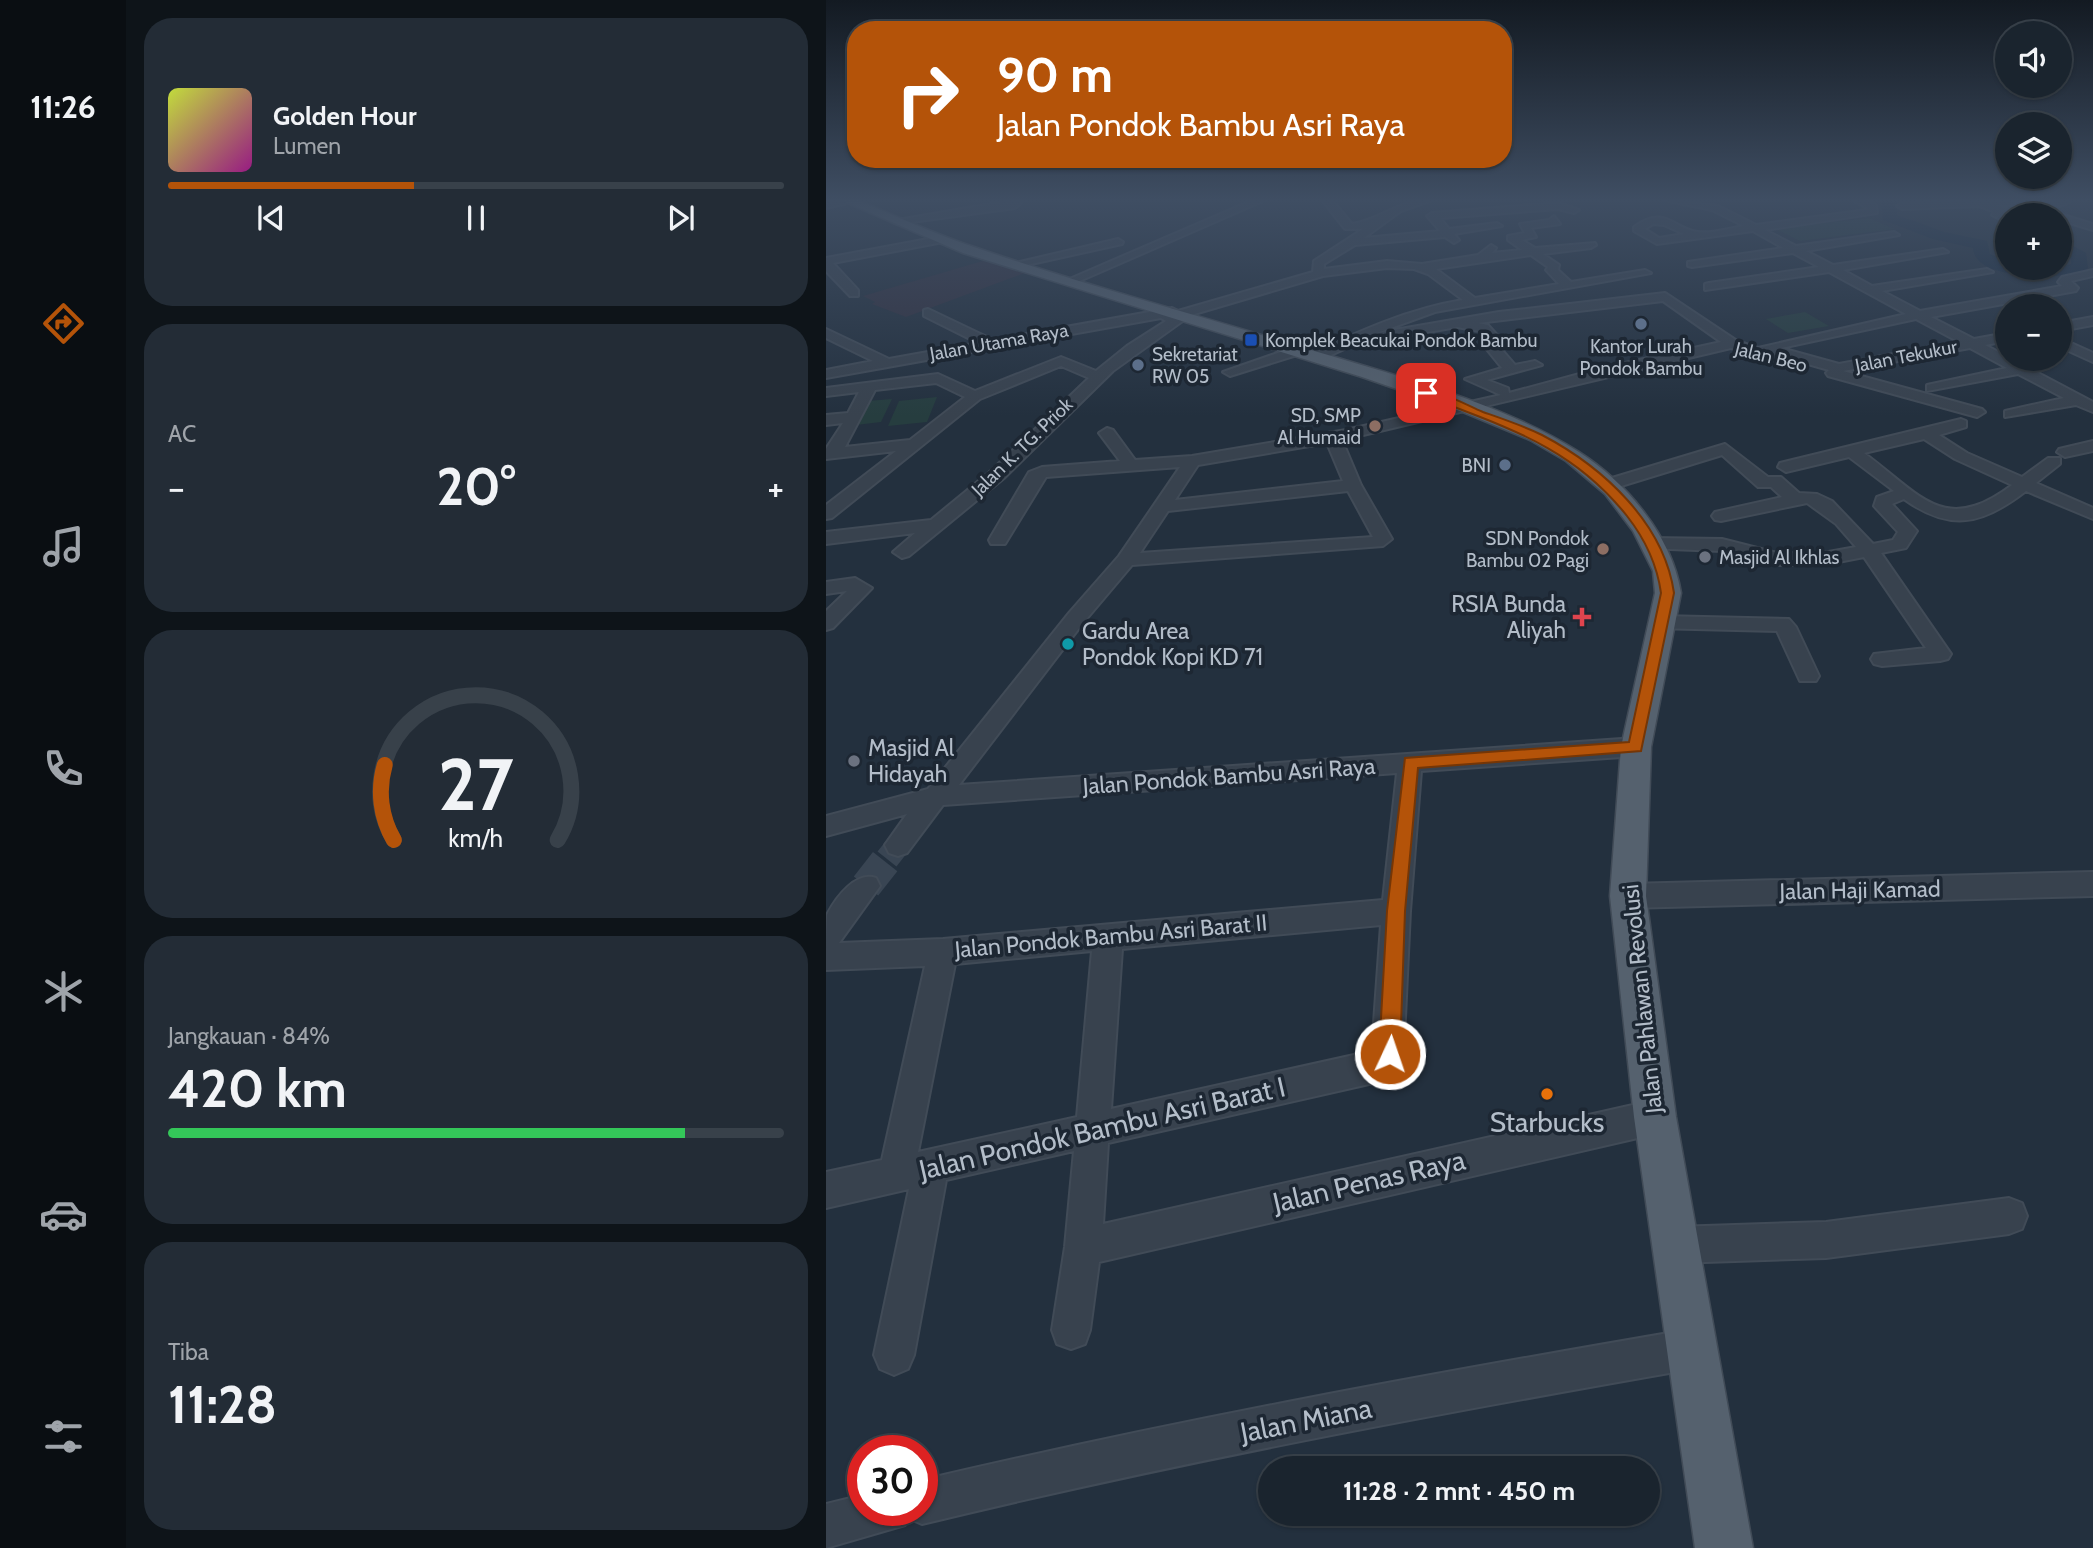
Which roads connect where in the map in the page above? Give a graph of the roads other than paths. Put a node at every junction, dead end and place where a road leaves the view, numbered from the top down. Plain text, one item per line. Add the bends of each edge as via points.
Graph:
1 (833, 272) edge
2 (1040, 272) edge
3 (1092, 272) edge
4 (1328, 272) edge
5 (1431, 272) edge
6 (1554, 272) edge
7 (1813, 272) edge
8 (1842, 272) edge
9 (1985, 272) edge
10 (1321, 273) joint
11 (1645, 273) dead end
12 (2093, 273) edge
13 (1072, 281) junction
14 (1567, 285) junction
15 (1709, 287) dead end
16 (1873, 289) junction
17 (854, 293) dead end
18 (1497, 296) junction
19 (1471, 300) junction
20 (928, 313) dead end
21 (1178, 314) junction
22 (1514, 314) junction
23 (1921, 314) junction
24 (2093, 321) edge
25 (1459, 323) junction
26 (2072, 325) edge
27 (826, 332) edge
28 (1995, 339) edge
29 (842, 341) junction
30 (1354, 341) junction
31 (1972, 343) junction
32 (826, 344) edge
33 (1732, 344) junction
34 (1021, 345) dead end
35 (994, 346) junction
36 (2072, 348) edge
37 (1305, 354) junction
38 (1995, 355) edge
39 (2092, 357) edge
40 (1061, 361) junction
41 (885, 362) junction
42 (1535, 365) dead end
43 (920, 368) dead end
44 (1041, 368) junction
45 (1839, 368) joint
46 (1511, 370) junction
47 (2011, 371) edge
48 (2024, 371) edge
49 (1230, 372) dead end
50 (826, 374) edge
51 (1096, 376) junction
52 (939, 378) junction
53 (869, 388) junction
54 (1932, 388) dead end
55 (826, 393) edge
56 (975, 396) junction
57 (2078, 400) junction
58 (1464, 406) junction
59 (2093, 408) edge
60 (1977, 412) dead end
61 (2010, 414) dead end
62 (854, 417) junction
63 (826, 420) edge
64 (1961, 424) dead end
65 (1107, 433) dead end
66 (1926, 434) junction
67 (1333, 438) junction
68 (913, 444) junction
69 (2093, 446) edge
70 (1852, 452) junction
71 (830, 453) edge
72 (1192, 461) junction
73 (1129, 463) junction
74 (1786, 467) dead end
75 (2024, 483) junction
76 (865, 484) junction
77 (1353, 485) junction
78 (1608, 485) junction
79 (826, 489) edge
80 (1906, 492) junction
81 (1795, 499) junction
82 (1165, 506) junction
83 (826, 514) edge
84 (2093, 514) edge
85 (1721, 516) dead end
86 (936, 525) junction
87 (826, 538) edge
88 (998, 540) dead end
89 (1651, 544) junction
90 (1868, 550) junction
91 (902, 552) dead end
92 (1764, 556) junction
93 (1126, 560) junction
94 (1775, 581) dead end
95 (826, 588) edge
96 (826, 623) edge
97 (1661, 623) junction
98 (1882, 659) dead end
99 (1808, 676) dead end
100 (1636, 747) junction
101 (1410, 763) junction
102 (937, 796) junction
103 (826, 826) edge
104 (898, 845) tunnel mouth
105 (2093, 884) edge
106 (866, 886) tunnel mouth
107 (1628, 895) junction
108 (1396, 911) junction
109 (1108, 937) junction
110 (826, 938) edge
111 (943, 952) junction
112 (826, 957) edge
113 (1655, 1116) junction
114 (1094, 1128) junction
115 (913, 1170) junction
116 (826, 1190) edge
117 (2009, 1216) dead end
118 (1675, 1245) junction
119 (1083, 1247) junction
120 (1071, 1330) dead end
121 (1692, 1349) junction
122 (894, 1355) dead end
123 (938, 1498) edge
124 (847, 1521) edge
125 (826, 1526) edge
126 (1724, 1548) edge

1 - 17 street
2 - 13 main road, Jalan Pahlawan Revolusi
3 - 13 street
4 - 10 street
5 - 19 street
6 - 14 street
7 - 15 street
8 - 16 street
9 - 16 street
10 - 21 street
11 - 14 street
12 - 23 street via 2066,279 2072,288
13 - 21 main road, Jalan Pahlawan Revolusi
14 - 18 street
16 - 23 street
18 - 19 street
18 - 22 street
19 - 30 street via 1382,326
20 - 35 street
21 - 35 street, Jalan Utama Raya
21 - 37 main road, Jalan Pahlawan Revolusi
21 - 51 street, Jalan K. TG. Priok
22 - 25 street
22 - 33 street via 1666,297
23 - 31 street
23 - 45 street, Jalan Beo via 1764,346
24 - 26 street
25 - 30 street
25 - 46 street via 1483,328 1492,338 1488,342
27 - 29 street
28 - 31 street, Jalan Tekukur
29 - 32 street
29 - 41 street
30 - 37 street
31 - 38 street
31 - 45 street, Jalan Tekukur
33 - 58 street, Jalan Beo
33 - 60 street, Jalan Beo
34 - 40 street
35 - 41 street, Jalan Utama Raya
35 - 44 street
36 - 39 street
37 - 49 street
37 - 58 main road, Jalan Pahlawan Revolusi
40 - 44 street
40 - 51 street
41 - 50 street, Jalan Utama Raya
42 - 46 street
43 - 52 street
44 - 56 street
46 - 58 street via 1472,379 1501,392
47 - 54 street
48 - 57 street
51 - 86 street, Jalan K. TG. Priok via 999,474
52 - 53 street
52 - 56 street
53 - 55 street
53 - 62 street
56 - 68 street
57 - 59 street
57 - 61 street
58 - 67 street
58 - 78 main road, Jalan Pahlawan Revolusi via 1537,436
62 - 63 street
62 - 71 street
64 - 66 street
65 - 73 street
66 - 70 street
66 - 75 street via 1954,452
67 - 72 street
67 - 77 street
68 - 71 street
68 - 76 street
69 - 75 street via 2060,457
70 - 74 street
70 - 80 street
72 - 73 street
72 - 82 street
73 - 88 street via 1038,474
75 - 80 street via 1996,505 1969,514 1942,515
75 - 84 street
76 - 79 street
76 - 83 street
77 - 82 street
77 - 93 street via 1383,538
78 - 81 street via 1725,449 1764,483 1775,481
78 - 89 main road, Jalan Pahlawan Revolusi
80 - 90 street via 1883,501 1883,506 1908,531 1906,537 1899,544
81 - 85 street
81 - 90 street via 1812,498 1837,514
82 - 93 street
86 - 87 street
86 - 91 street, Jalan K. TG. Priok
89 - 92 street via 1722,545
89 - 97 main road, Jalan Pahlawan Revolusi via 1665,571 1668,593
90 - 92 street via 1823,559
90 - 98 street via 1940,654
92 - 94 street
93 - 102 street
95 - 96 street via 855,584 862,589
97 - 99 street via 1782,624
97 - 100 main road, Jalan Pahlawan Revolusi
100 - 101 street, Jalan Pondok Bambu Asri Raya
100 - 107 main road, Jalan Pahlawan Revolusi
101 - 102 street, Jalan Pondok Bambu Asri Raya
101 - 108 street
102 - 103 street, Jalan Pondok Bambu Asri Raya
102 - 104 street
105 - 107 street, Jalan Haji Kamad
106 - 110 street
107 - 113 main road, Jalan Pahlawan Revolusi
108 - 109 street, Jalan Pondok Bambu Asri Barat II
108 - 114 street, Jalan Pondok Bambu Asri Barat I via 1387,1061
109 - 111 street, Jalan Pondok Bambu Asri Barat II
109 - 114 street
111 - 112 street, Jalan Pondok Bambu Asri Barat II
111 - 115 street
113 - 118 main road, Jalan Pahlawan Revolusi
113 - 119 street, Jalan Penas Raya
114 - 115 street, Jalan Pondok Bambu Asri Barat I
114 - 119 street
115 - 116 street, Jalan Pondok Bambu Asri Barat I
115 - 122 street
117 - 118 street via 1826,1240
118 - 121 main road, Jalan Pahlawan Revolusi
119 - 120 street
121 - 123 street, Jalan Miana via 1074,1464
121 - 126 main road, Jalan Pahlawan Revolusi
124 - 125 street

